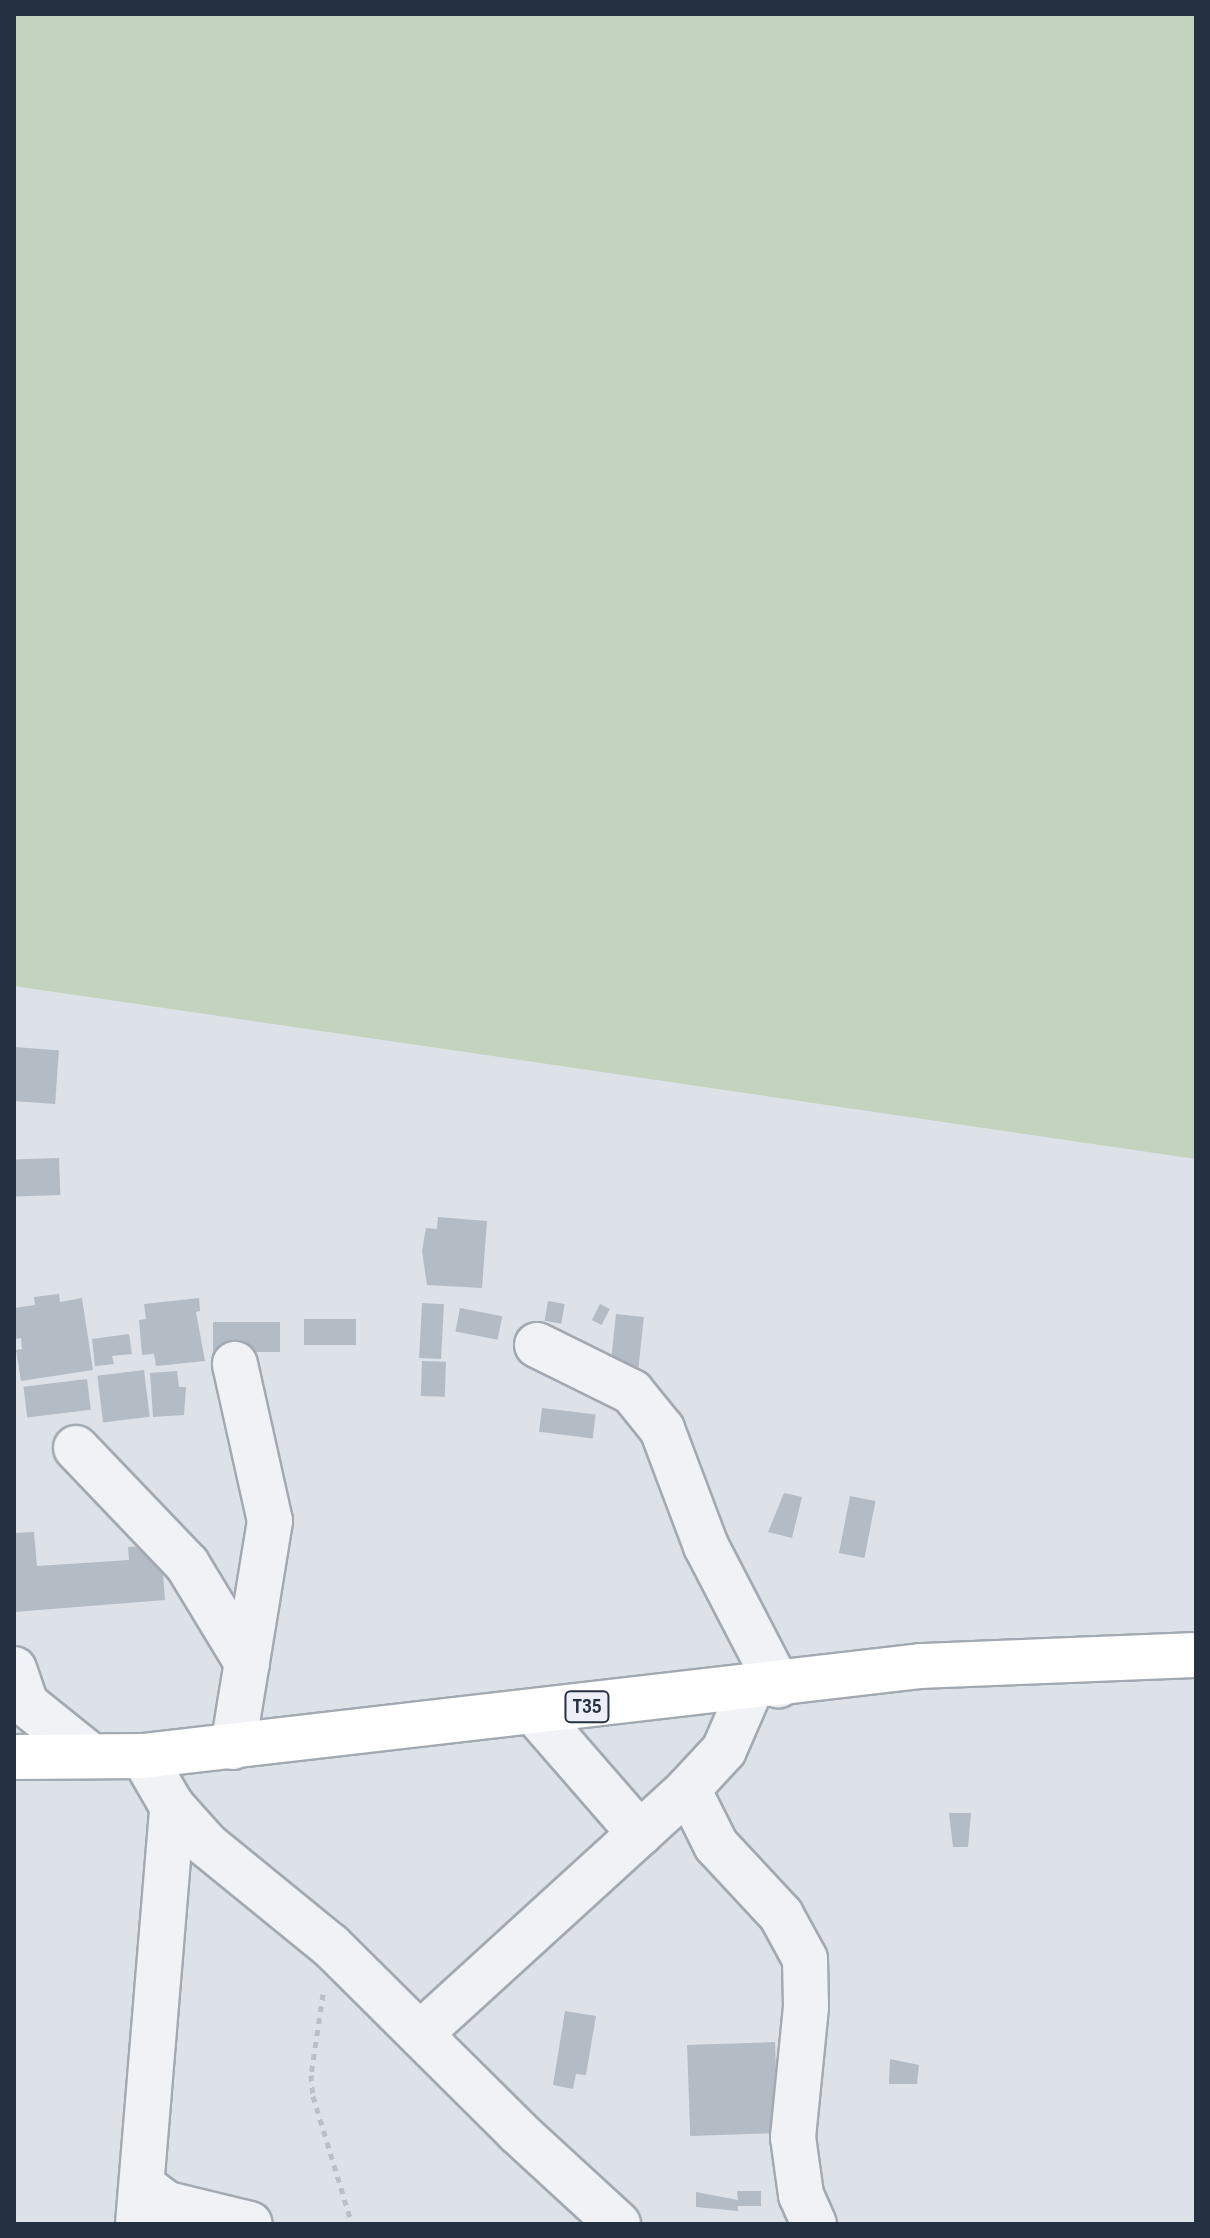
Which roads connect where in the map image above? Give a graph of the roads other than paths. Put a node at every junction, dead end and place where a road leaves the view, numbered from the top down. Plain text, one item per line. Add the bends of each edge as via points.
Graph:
1 (537, 1345) dead end
2 (235, 1364) dead end
3 (76, 1448) dead end
4 (1184, 1660) edge
5 (247, 1663) junction
6 (14, 1669) edge
7 (765, 1686) junction
8 (535, 1713) junction
9 (233, 1747) junction
10 (91, 1756) junction
11 (143, 1756) junction
12 (14, 1757) edge
13 (688, 1789) junction
14 (172, 1806) junction
15 (640, 1834) junction
16 (420, 2034) junction
17 (141, 2205) edge
18 (250, 2224) edge
19 (618, 2224) edge
20 (814, 2224) edge

1 - 7 street via 632,1392 662,1429
2 - 5 street via 270,1521
3 - 5 street via 187,1564
4 - 7 highway, T35 via 921,1666
5 - 9 street
6 - 10 street via 26,1704
7 - 8 highway, T35
7 - 13 street via 724,1750
8 - 9 highway, T35
8 - 15 street
9 - 11 highway, T35
10 - 11 highway, T35
10 - 12 highway, T35
11 - 14 street
13 - 15 street
13 - 20 street via 716,1845 781,1915 805,1959 806,2007 793,2137 801,2195
14 - 16 street via 207,1845 331,1946
14 - 17 street
15 - 16 street
16 - 19 street
17 - 18 street via 167,2204

